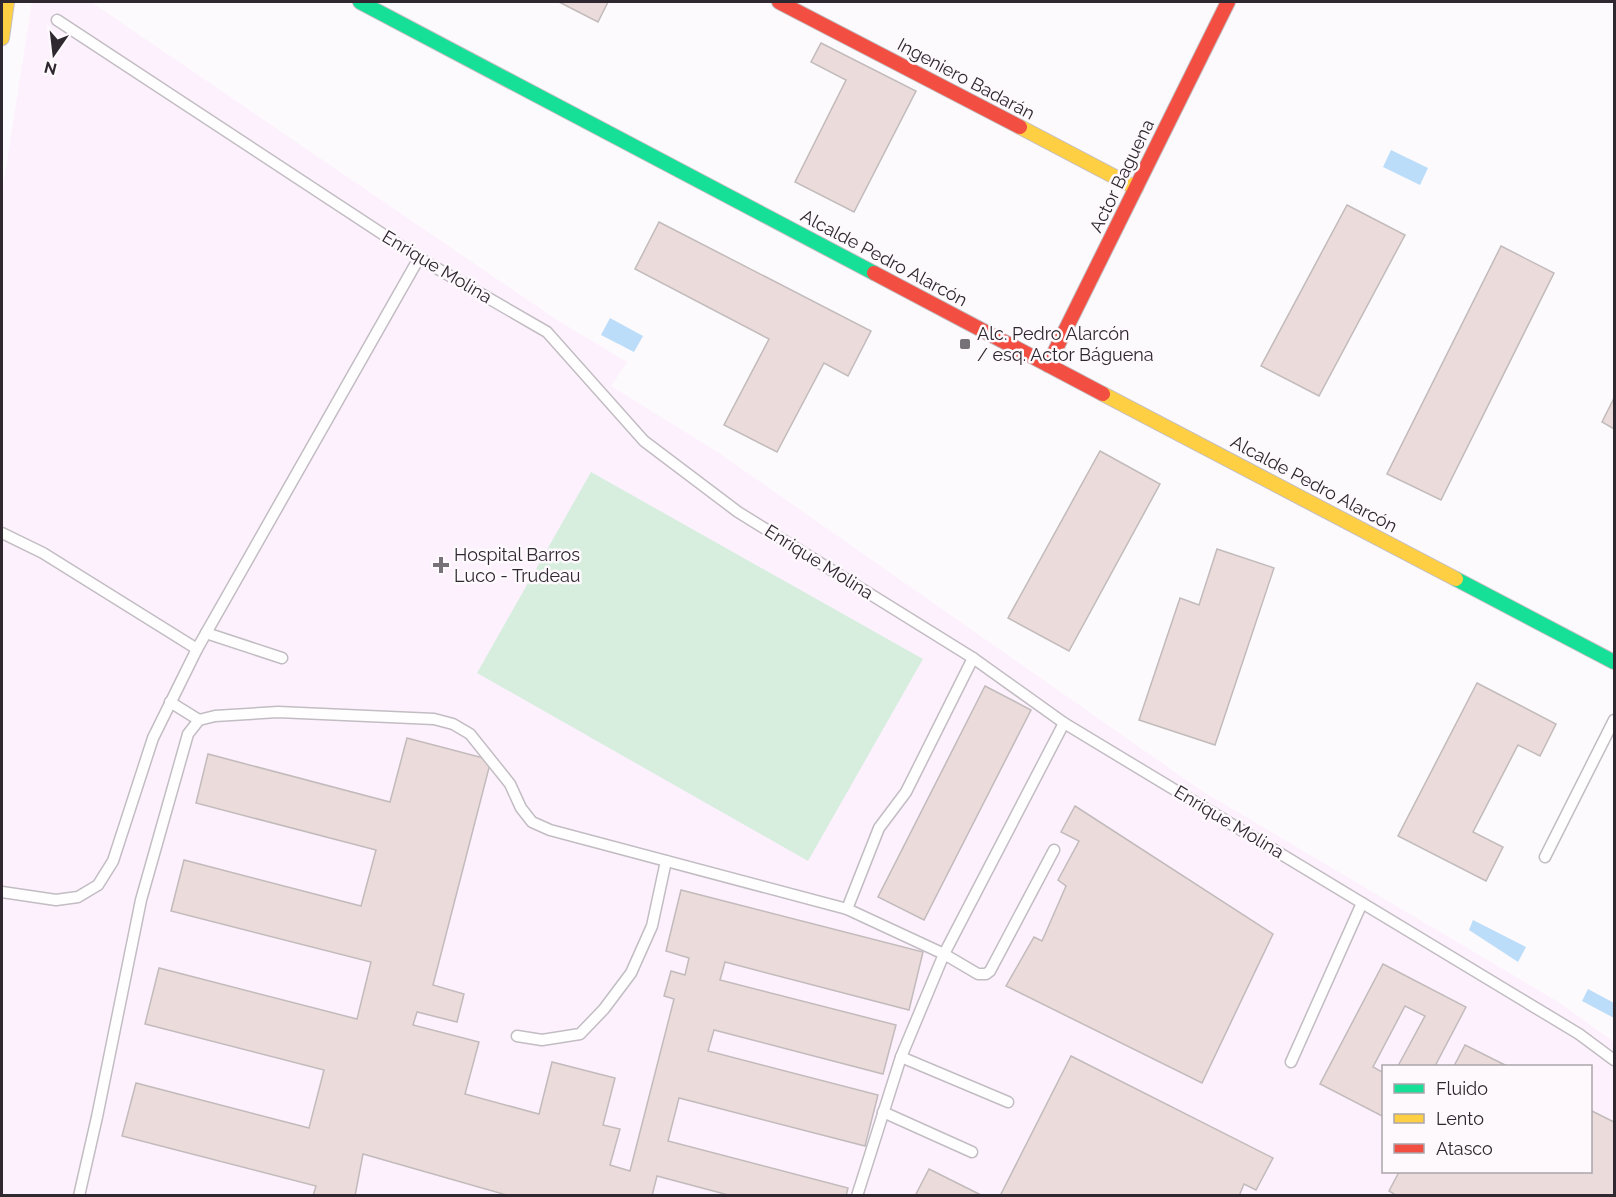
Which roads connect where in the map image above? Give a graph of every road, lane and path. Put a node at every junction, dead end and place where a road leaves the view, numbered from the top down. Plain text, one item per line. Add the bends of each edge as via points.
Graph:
1 (7, 2) edge
2 (360, 2) edge
3 (779, 2) edge
4 (1228, 2) edge
5 (57, 20) dead end
6 (2, 38) edge
7 (1136, 188) junction
8 (418, 258) junction
9 (1048, 366) junction
10 (2, 533) edge
11 (206, 633) junction
12 (197, 649) junction
13 (282, 658) dead end
14 (973, 658) junction
15 (1614, 662) edge
16 (170, 702) junction
17 (199, 720) junction
18 (1614, 720) edge
19 (1064, 723) junction
20 (1054, 850) dead end
21 (1545, 857) dead end
22 (666, 861) junction
23 (2, 892) edge
24 (1362, 903) junction
25 (848, 909) junction
26 (944, 954) junction
27 (517, 1036) dead end
28 (901, 1057) junction
29 (1614, 1060) edge
30 (1291, 1062) dead end
31 (1008, 1102) dead end
32 (883, 1112) junction
33 (972, 1152) dead end
34 (79, 1196) edge
35 (857, 1196) edge

1 - 6 street
2 - 9 street, Alcalde Pedro Alarcón
3 - 7 street, Ingeniero Badarán
4 - 7 street, Actor Baguena
5 - 8 lane, Enrique Molina
7 - 9 street, Actor Baguena
8 - 11 lane
8 - 14 lane, Enrique Molina via 547,332 644,441 738,512
9 - 15 street, Alcalde Pedro Alarcón
10 - 12 lane via 44,553
11 - 12 lane
11 - 13 lane
12 - 16 lane
14 - 19 lane, Enrique Molina
14 - 25 lane via 906,792 879,828
16 - 17 lane
16 - 23 lane via 153,738 113,861 98,885 78,897 56,900
17 - 22 lane via 278,712 434,719 453,724 470,734 491,760 532,822
17 - 34 lane via 188,734 141,900
18 - 21 lane
19 - 24 lane, Enrique Molina
19 - 26 lane
20 - 26 lane via 990,971 978,974
22 - 25 lane
22 - 27 lane via 652,926 631,973 604,1009 580,1034 542,1040
24 - 29 lane, Enrique Molina via 1579,1034
24 - 30 lane
25 - 26 lane
26 - 28 lane
28 - 31 lane
28 - 32 lane
32 - 33 lane
32 - 35 lane

